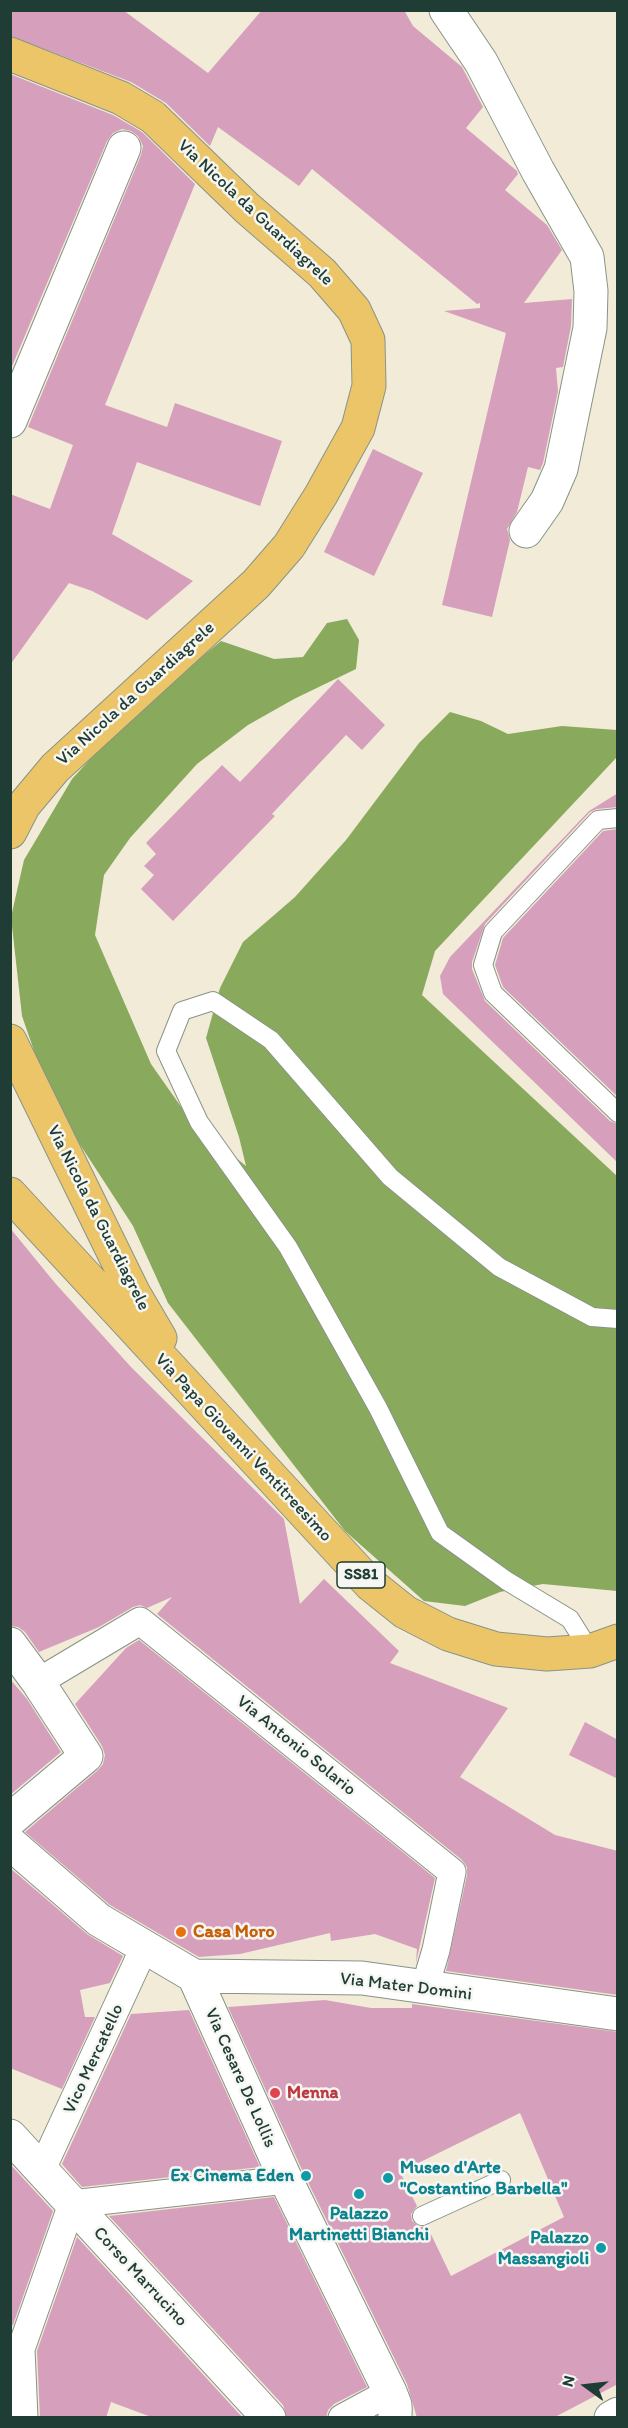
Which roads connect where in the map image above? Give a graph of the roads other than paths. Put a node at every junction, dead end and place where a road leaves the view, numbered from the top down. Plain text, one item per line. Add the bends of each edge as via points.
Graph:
1 (446, 10) edge
2 (10, 54) edge
3 (123, 148) dead end
4 (10, 421) edge
5 (526, 531) dead end
6 (618, 818) edge
7 (10, 832) edge
8 (10, 1041) edge
9 (618, 1113) edge
10 (10, 1194) edge
11 (618, 1319) edge
12 (191, 1392) junction
13 (10, 1644) edge
14 (604, 1646) edge
15 (38, 1682) junction
16 (10, 1820) edge
17 (10, 1843) edge
18 (144, 1948) junction
19 (194, 1976) junction
20 (425, 1987) junction
21 (618, 2014) edge
22 (10, 2136) edge
23 (42, 2169) junction
24 (286, 2180) junction
25 (501, 2180) dead end
26 (72, 2204) junction
27 (422, 2216) dead end
28 (16, 2349) edge
29 (396, 2409) edge
30 (618, 2414) edge
31 (24, 2418) edge
32 (269, 2418) edge
33 (342, 2418) edge
34 (611, 2418) edge

1 - 5 street via 481,62 587,257 590,328 561,469 547,501
2 - 7 main road, Via Nicola da Guardiagrele via 121,98 153,117 247,208 322,273 354,309 368,340 369,386 358,428 289,546 256,584 55,768 24,805
3 - 4 street
6 - 9 lane via 598,820 493,932 483,965 492,993
8 - 12 main road, Via Nicola da Guardiagrele via 134,1292
10 - 12 main road, Via Papa Giovanni Ventitreesimo
11 - 14 lane via 592,1317 499,1267 390,1178 271,1040 213,1001 182,1011 166,1051 199,1122 288,1247 378,1408 440,1533 507,1581 570,1618
12 - 14 main road, Via Papa Giovanni Ventitreesimo / SS81 via 370,1584 405,1612 448,1634 496,1649 547,1654
13 - 15 street
15 - 16 street via 86,1756
15 - 20 street, Via Antonio Solario via 140,1621 452,1872
17 - 18 street via 99,1920
18 - 19 street
18 - 23 street, Vico Mercatello
19 - 20 street, Via Mater Domini via 362,1978
19 - 24 street, Via Cesare De Lollis
20 - 21 street, Via Mater Domini
22 - 23 street, Corso Marrucino
23 - 26 street, Corso Marrucino
24 - 26 street
24 - 29 street, Via Cesare De Lollis via 331,2258
25 - 27 lane
26 - 28 street
26 - 32 street, Corso Marrucino
28 - 31 street
29 - 33 street
30 - 34 street

